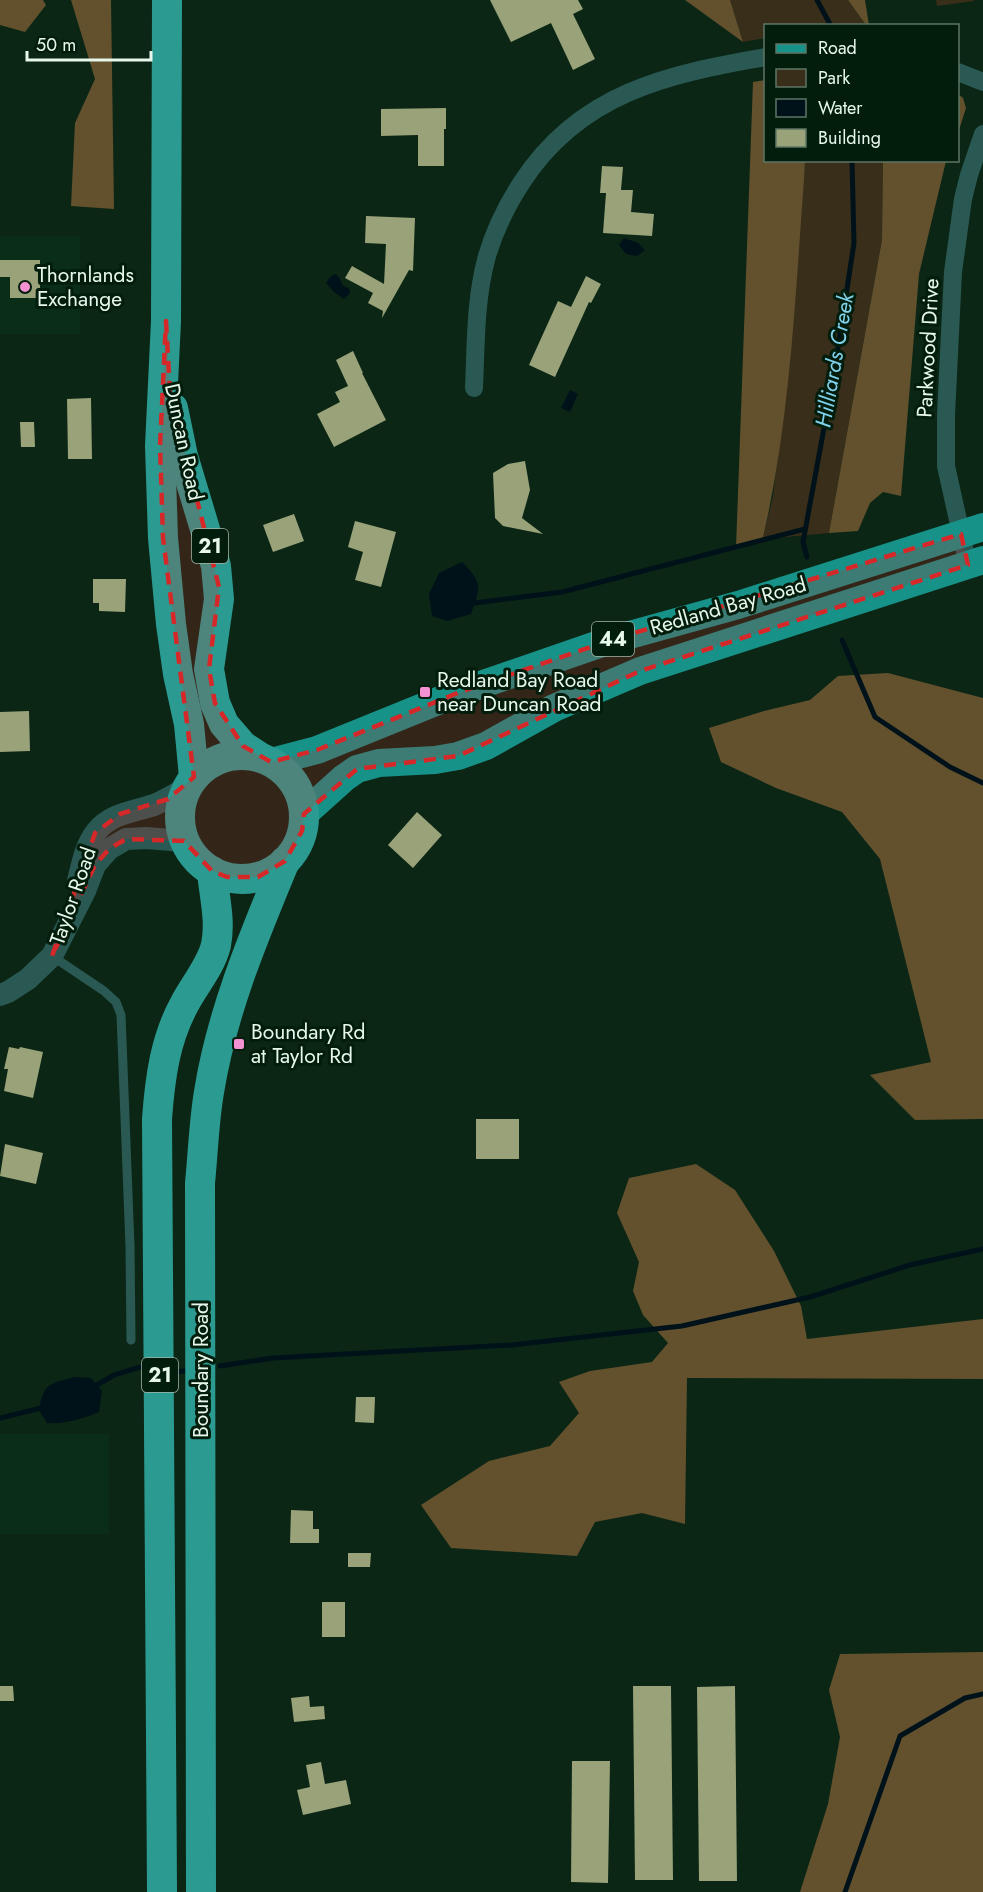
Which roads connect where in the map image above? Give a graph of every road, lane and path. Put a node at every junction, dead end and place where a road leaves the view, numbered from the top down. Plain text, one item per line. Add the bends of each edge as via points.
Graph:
1 (167, 0) edge
2 (764, 57) edge
3 (959, 73) edge
4 (983, 82) edge
5 (983, 134) edge
6 (166, 321) junction
7 (474, 388) dead end
8 (972, 531) edge
9 (975, 563) edge
10 (265, 760) junction
11 (190, 782) junction
12 (304, 814) junction
13 (184, 841) junction
14 (285, 861) junction
15 (212, 872) junction
16 (52, 956) junction
17 (0, 995) edge
18 (131, 1340) dead end
19 (162, 1892) edge
20 (201, 1892) edge

1 - 6 highway, Duncan Road / 21
2 - 7 street via 641,86 594,110 544,151 504,210 487,256 477,312
3 - 4 street
5 - 8 street, Parkwood Drive via 963,200 953,272 946,415 946,466
6 - 10 highway, Duncan Road / 21 via 170,393 219,587 210,682 224,723 243,746
6 - 11 highway, Duncan Road / 21 via 160,446 163,538 178,674 189,723
8 - 9 street, Parkwood Drive
8 - 10 main road, Redland Bay Road / 44 via 738,605 608,641 460,692 317,750
9 - 12 main road, Redland Bay Road / 44 via 640,671 458,756 379,763 357,769
10 - 11 highway via 242,754 224,757 208,764
10 - 12 highway, 21 via 284,771 294,783
11 - 13 highway, 21 via 181,804
11 - 16 street, Taylor Road via 168,799 120,814 95,833
12 - 14 highway, 21 via 296,848
13 - 15 highway
13 - 16 street, Taylor Road via 126,839 109,849 95,866
14 - 15 highway via 273,871 250,878
14 - 20 highway, Boundary Road / 21 via 247,952 226,1017 208,1092 200,1183
15 - 19 highway, Boundary Road / 21 via 218,913 216,946 185,1003 165,1052 157,1119
16 - 17 street, Taylor Road via 28,979
16 - 18 lane via 104,991 116,1002 121,1015

